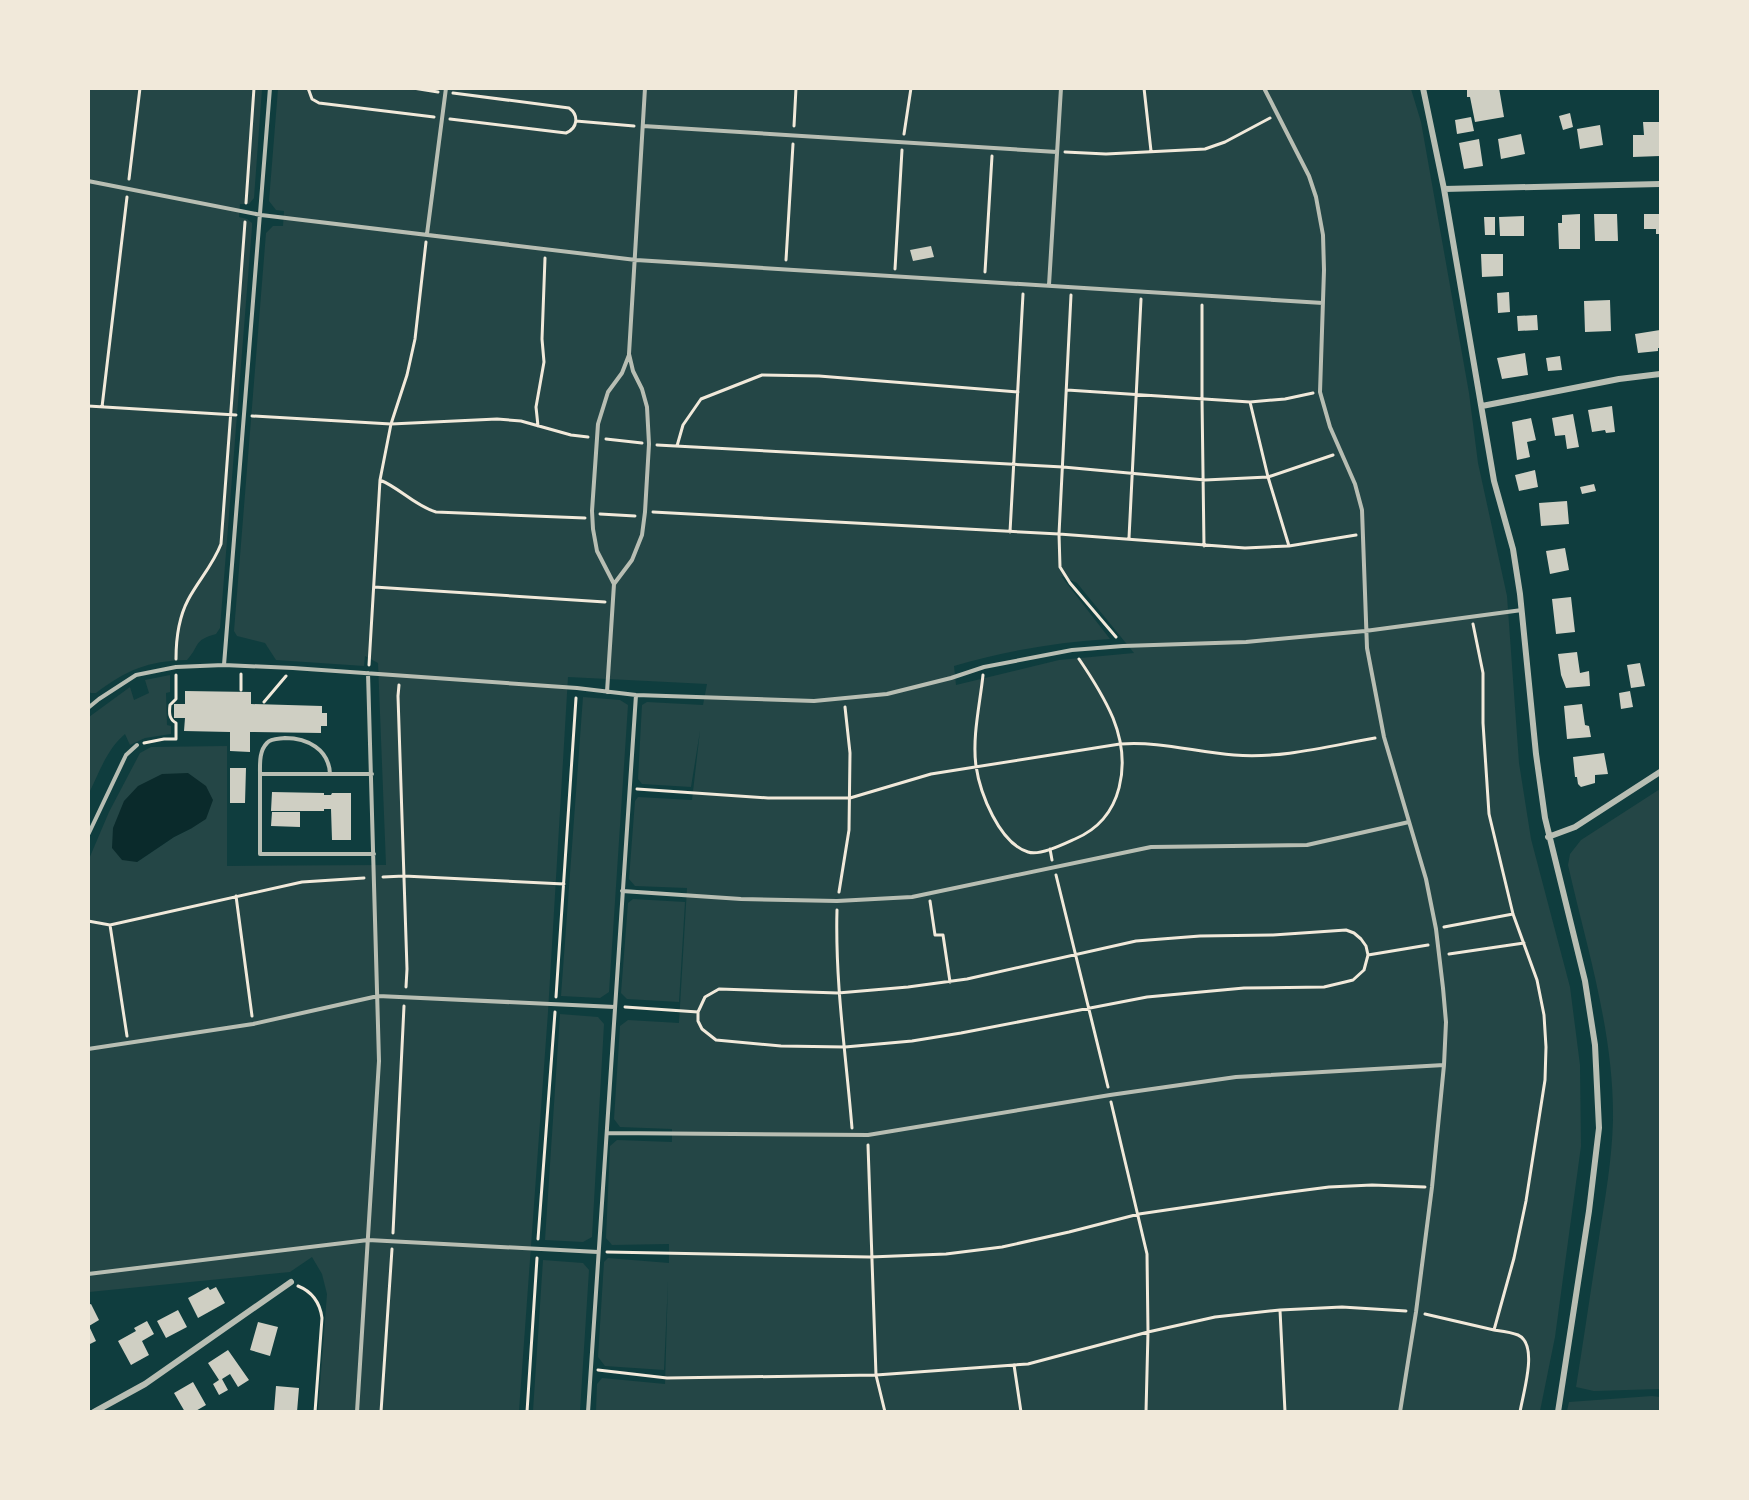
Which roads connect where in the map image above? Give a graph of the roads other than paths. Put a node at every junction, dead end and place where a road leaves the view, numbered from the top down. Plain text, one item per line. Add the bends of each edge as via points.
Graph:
1 (270, 88) edge
2 (645, 88) edge
3 (1061, 88) edge
4 (1264, 88) edge
5 (1423, 88) edge
6 (446, 91) edge
7 (643, 126) junction
8 (1057, 152) junction
9 (88, 181) edge
10 (1660, 184) edge
11 (1444, 189) junction
12 (261, 215) junction
13 (427, 234) junction
14 (636, 260) junction
15 (1048, 285) junction
16 (1323, 303) junction
17 (629, 354) junction
18 (1660, 374) edge
19 (1482, 406) junction
20 (614, 584) junction
21 (1523, 610) junction
22 (1365, 631) junction
23 (224, 665) junction
24 (368, 673) junction
25 (607, 692) junction
26 (636, 695) junction
27 (88, 708) edge
28 (137, 746) road end
29 (1660, 772) edge
30 (260, 774) junction
31 (330, 774) junction
32 (372, 774) junction
33 (1409, 822) junction
34 (88, 834) edge
35 (1548, 837) junction
36 (374, 854) junction
37 (622, 891) junction
38 (378, 996) junction
39 (615, 1007) junction
40 (88, 1049) edge
41 (1444, 1065) junction
42 (607, 1133) junction
43 (368, 1240) junction
44 (599, 1252) junction
45 (88, 1274) edge
46 (291, 1282) road end
47 (94, 1412) edge
48 (357, 1412) edge
49 (588, 1412) edge
50 (1400, 1412) edge
51 (1558, 1412) edge

1 - 12 lane
2 - 7 lane
3 - 8 lane
4 - 16 lane via 1316,196 1323,235
5 - 11 street
6 - 13 lane
7 - 8 lane
7 - 14 lane
8 - 15 lane
9 - 12 lane
10 - 11 street
11 - 19 street
12 - 13 lane
12 - 23 lane
13 - 14 lane
14 - 15 lane
14 - 17 lane
15 - 16 lane
16 - 22 lane via 1320,392 1362,510
17 - 20 lane via 647,407 645,514 632,560
17 - 20 lane via 622,373 608,392 597,438 592,516 597,551
18 - 19 street
19 - 21 street via 1494,481
20 - 25 lane
21 - 22 lane
21 - 35 street
22 - 26 lane via 1246,642 1072,650 1038,655 887,694 814,701
22 - 33 lane via 1384,737
23 - 24 lane
23 - 27 lane via 176,667 136,675
24 - 25 lane
24 - 32 lane
25 - 26 lane
26 - 37 lane
28 - 34 lane via 123,760
29 - 35 street via 1575,827
30 - 31 lane
30 - 31 lane via 260,756 266,743 296,738 312,743 326,756
30 - 36 lane via 260,854
31 - 32 lane
32 - 36 lane
33 - 37 lane via 1307,845 1151,846 912,897 837,901
33 - 41 lane via 1426,879 1440,956 1446,1022
35 - 51 street via 1585,981 1595,1045 1599,1128
36 - 38 lane
37 - 39 lane
38 - 39 lane
38 - 40 lane via 253,1024
38 - 43 lane via 379,1061
39 - 42 lane
41 - 42 lane via 1236,1077 868,1135
41 - 50 lane via 1432,1187
42 - 44 lane
43 - 44 lane
43 - 45 lane
43 - 48 lane
44 - 49 lane
46 - 47 street via 145,1384

